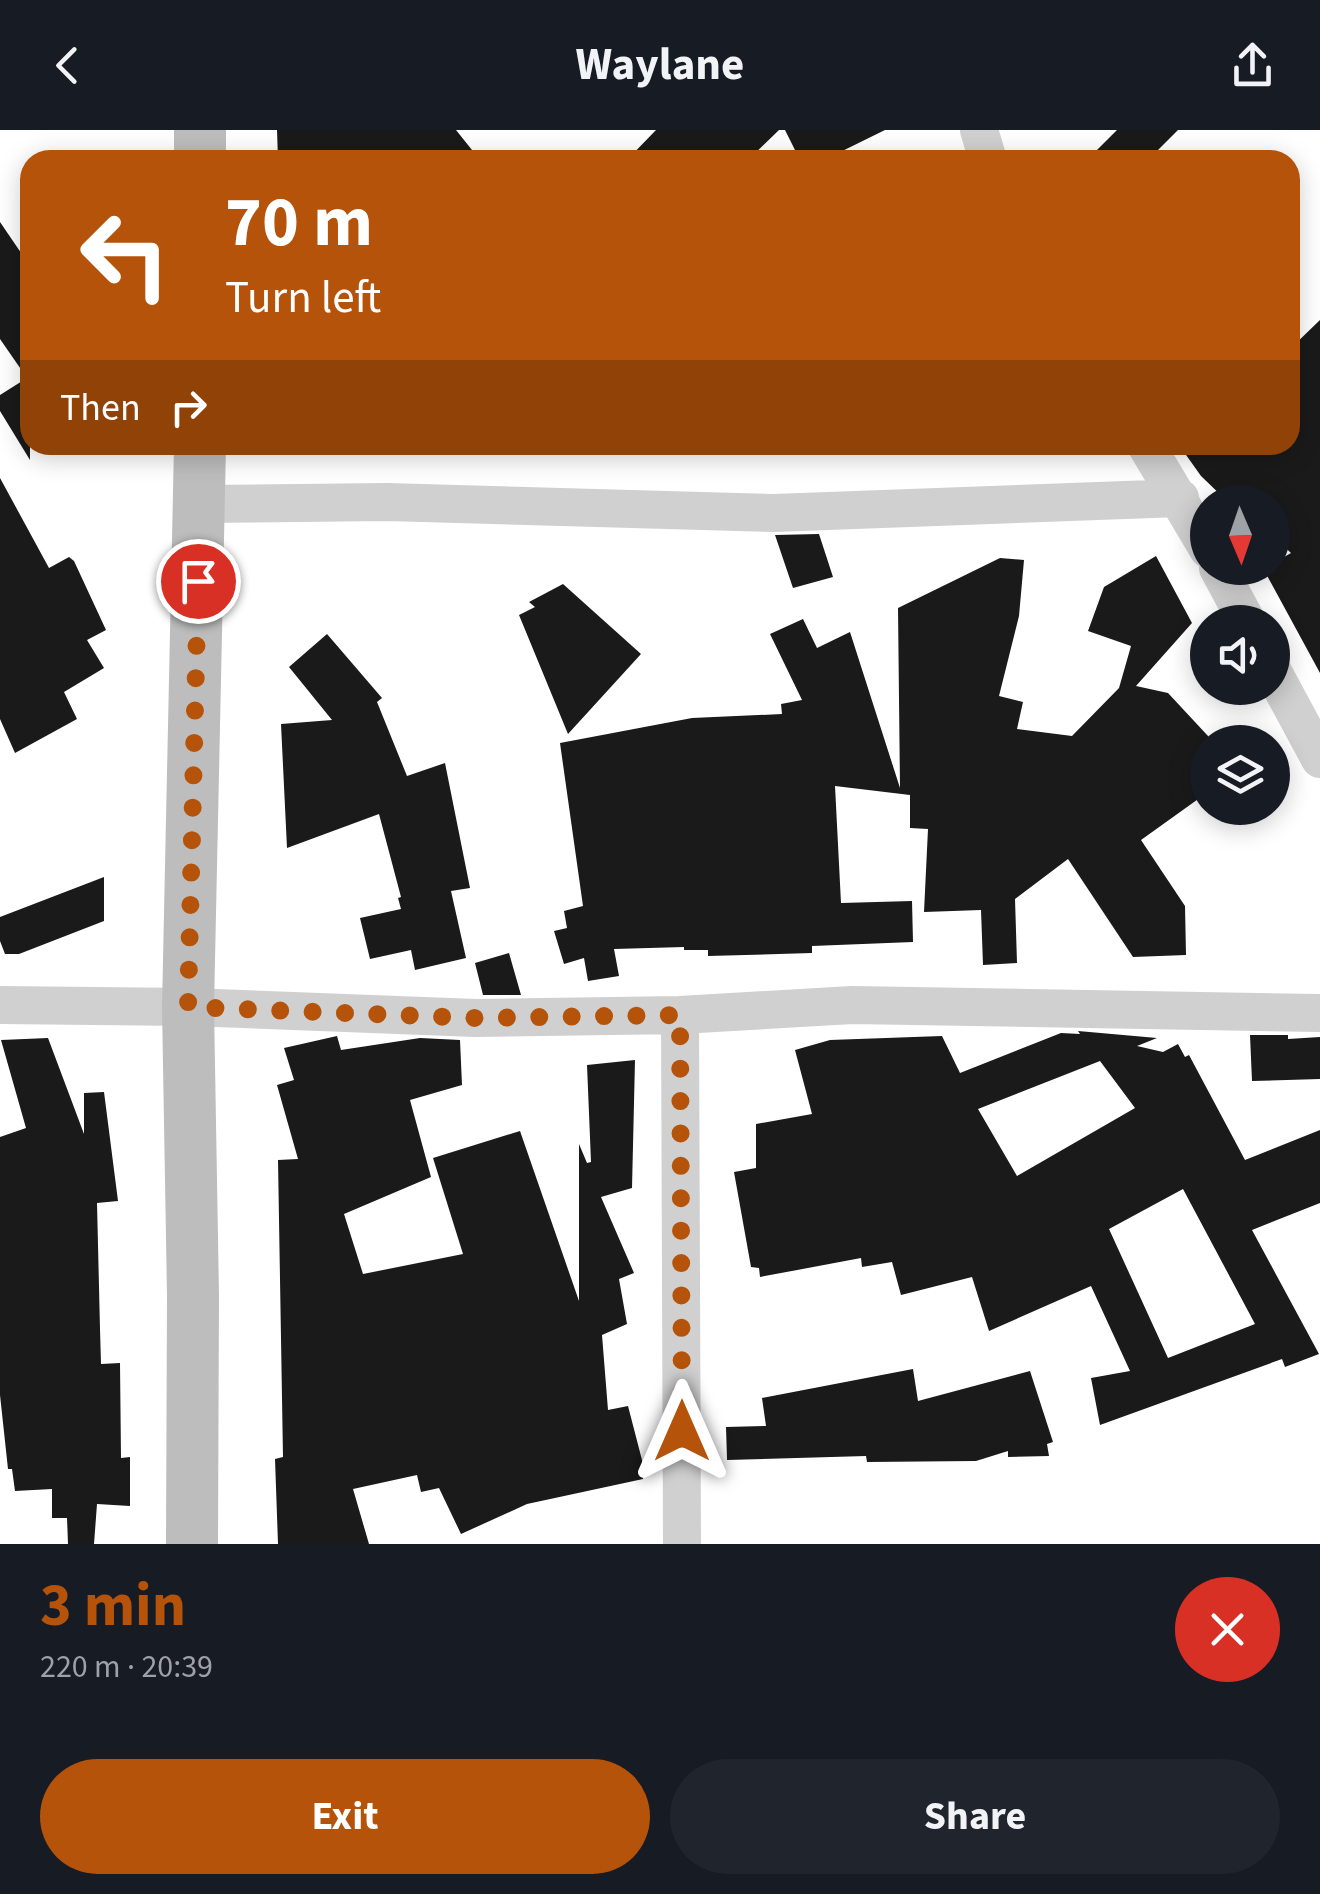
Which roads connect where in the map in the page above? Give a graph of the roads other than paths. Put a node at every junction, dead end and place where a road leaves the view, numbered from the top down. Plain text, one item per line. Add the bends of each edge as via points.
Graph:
1 (200, 455) edge
2 (1152, 455) edge
3 (1180, 498) junction
4 (200, 504) junction
5 (1190, 516) edge
6 (1290, 703) edge
7 (1320, 759) edge
8 (0, 1005) edge
9 (188, 1007) junction
10 (1320, 1013) edge
11 (680, 1015) junction
12 (192, 1544) edge
13 (682, 1544) edge

1 - 4 street
2 - 3 street
3 - 4 street via 774,513
3 - 5 street
4 - 9 street
6 - 7 street
8 - 9 street
9 - 11 street via 476,1018
9 - 12 street
10 - 11 street via 852,1005
11 - 13 street

